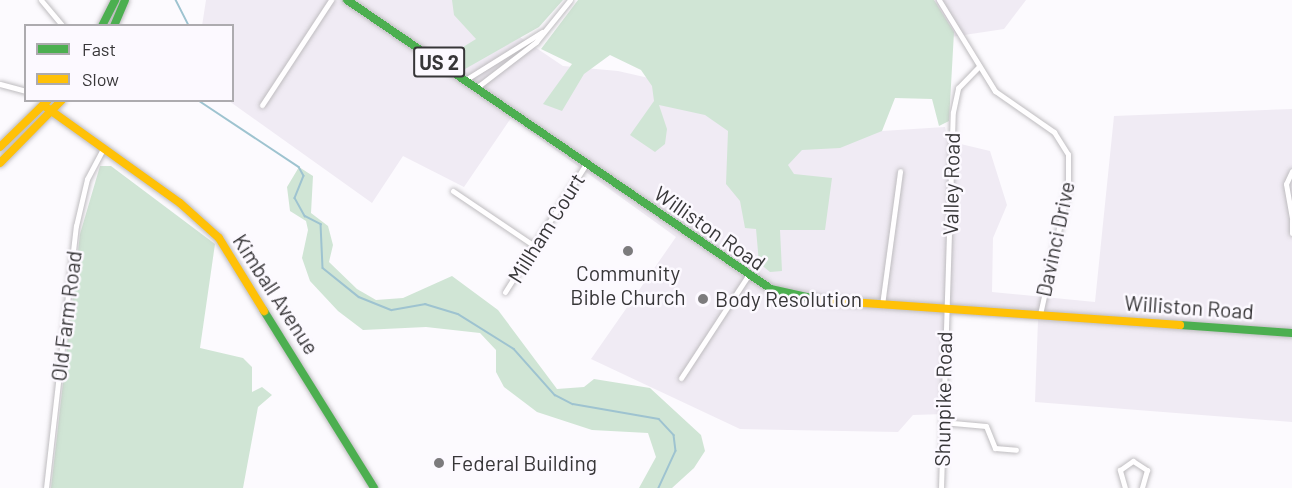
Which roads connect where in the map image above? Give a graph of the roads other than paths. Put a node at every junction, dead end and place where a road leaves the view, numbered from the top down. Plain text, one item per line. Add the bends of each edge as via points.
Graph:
1 (41, 0) edge
2 (115, 0) edge
3 (125, 0) edge
4 (331, 0) edge
5 (347, 0) edge
6 (570, 0) edge
7 (939, 0) edge
8 (61, 24) edge
9 (103, 24) edge
10 (115, 24) edge
11 (546, 30) junction
12 (978, 67) junction
13 (465, 80) junction
14 (0, 84) edge
15 (24, 87) edge
16 (476, 88) junction
17 (42, 102) edge
18 (60, 102) edge
19 (262, 105) dead end
20 (51, 112) junction
21 (0, 147) edge
22 (103, 149) junction
23 (0, 163) edge
24 (586, 164) junction
25 (900, 171) dead end
26 (1292, 171) edge
27 (453, 191) dead end
28 (1292, 220) edge
29 (1292, 233) edge
30 (533, 245) junction
31 (747, 277) junction
32 (506, 292) dead end
33 (882, 305) junction
34 (946, 309) junction
35 (1040, 314) junction
36 (1292, 333) edge
37 (681, 378) dead end
38 (942, 422) junction
39 (1016, 450) dead end
40 (46, 488) edge
41 (374, 488) edge
42 (941, 488) edge
43 (1125, 488) edge
44 (1142, 488) edge

1 - 8 street
2 - 9 main road
3 - 10 main road
4 - 19 street
5 - 13 main road, Williston Road / US 2
6 - 11 street
7 - 12 street, Davinci Drive
11 - 13 street
11 - 16 street
12 - 34 street, Valley Road via 962,81 954,103
12 - 35 street, Davinci Drive via 1000,98 1054,132 1068,154 1068,187
13 - 16 main road, Williston Road / US 2
14 - 15 street
16 - 24 main road, Williston Road / US 2
17 - 20 main road, Kimball Avenue
17 - 21 main road
18 - 20 main road
20 - 22 main road, Kimball Avenue
20 - 23 main road
22 - 40 street, Old Farm Road via 87,179 78,217
22 - 41 main road, Kimball Avenue via 193,213 228,248
24 - 30 street, Millham Court
24 - 31 main road, Williston Road / US 2
25 - 33 street
26 - 28 street via 1286,184
27 - 30 street
28 - 29 street
30 - 32 street, Millham Court
31 - 33 main road, Williston Road / US 2 via 806,298
31 - 37 street
33 - 34 main road, Williston Road / US 2
34 - 35 main road, Williston Road / US 2
34 - 38 street, Shunpike Road
35 - 36 main road, Williston Road / US 2
38 - 39 street via 986,426 995,448
38 - 42 street, Shunpike Road
43 - 44 street via 1120,470 1133,461 1147,470

